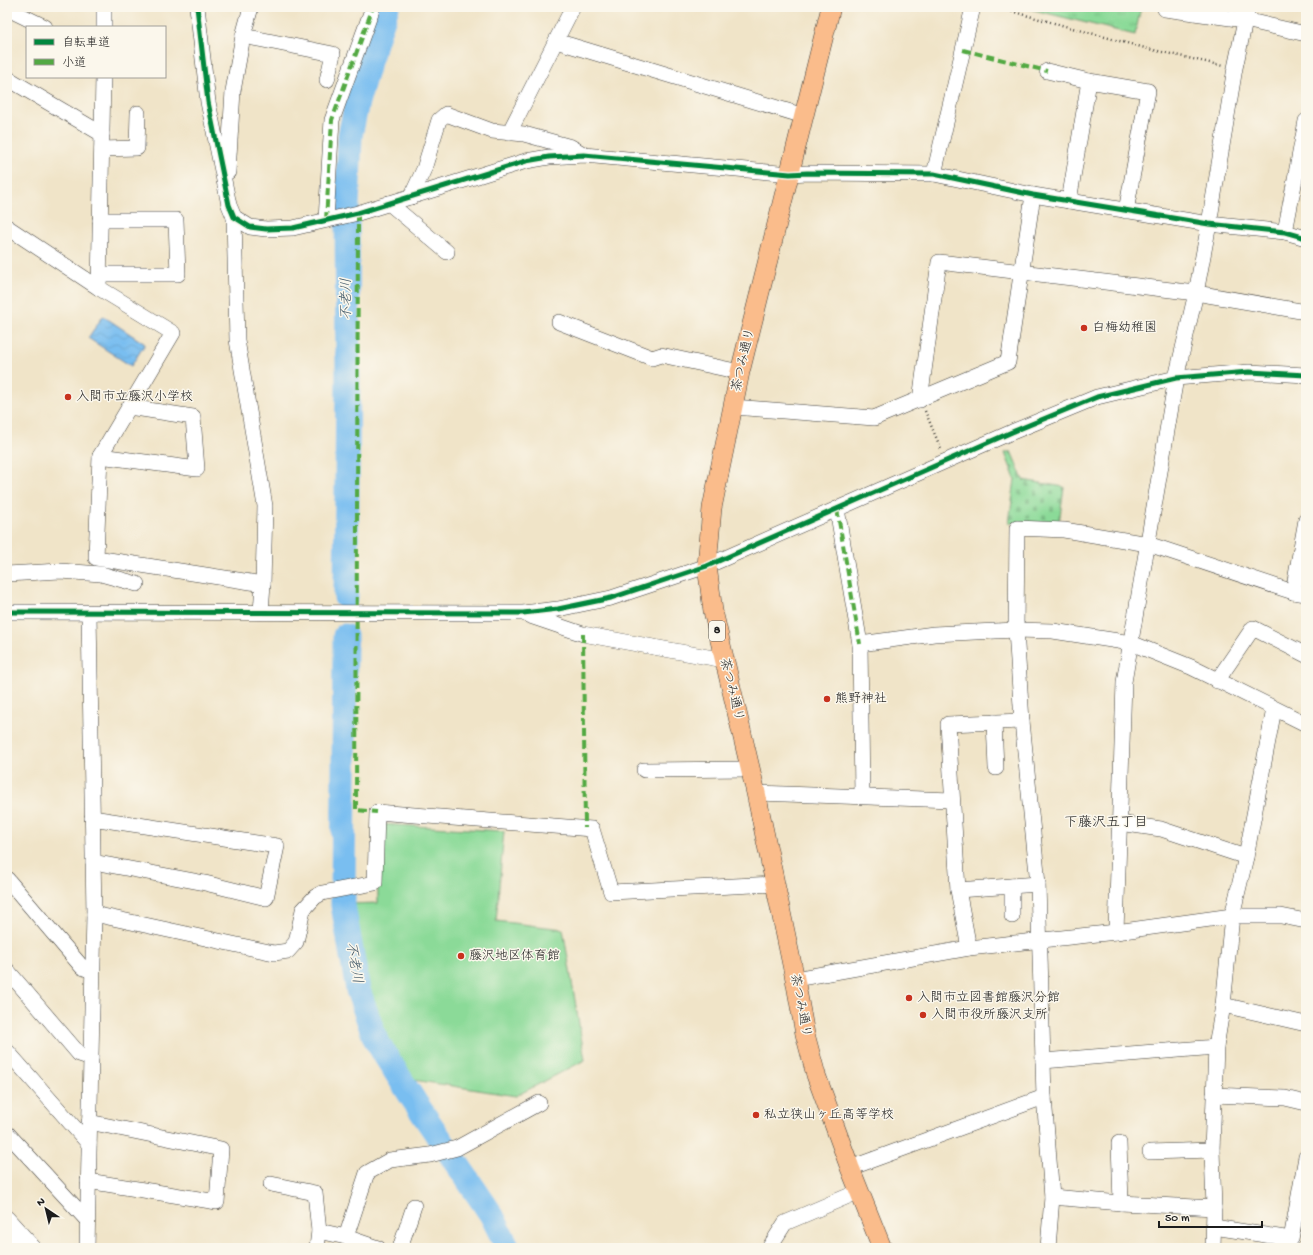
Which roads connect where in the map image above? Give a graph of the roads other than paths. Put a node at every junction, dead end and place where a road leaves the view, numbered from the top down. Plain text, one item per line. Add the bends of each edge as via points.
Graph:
1 (9, 7) edge
2 (104, 7) edge
3 (197, 7) edge
4 (252, 7) edge
5 (373, 7) edge
6 (573, 7) edge
7 (831, 7) edge
8 (972, 7) edge
9 (1165, 7) edge
10 (1247, 13) edge
11 (43, 26) edge
12 (104, 26) edge
13 (1306, 34) edge
14 (243, 36) junction
15 (556, 41) junction
16 (1047, 71) dead end
17 (7, 78) edge
18 (103, 78) edge
19 (328, 80) dead end
20 (1089, 81) junction
21 (138, 113) dead end
22 (804, 116) junction
23 (1306, 121) edge
24 (509, 133) junction
25 (102, 134) junction
26 (102, 149) junction
27 (584, 155) junction
28 (790, 174) junction
29 (934, 174) junction
30 (226, 192) junction
31 (1033, 195) junction
32 (411, 197) junction
33 (1069, 201) junction
34 (390, 204) junction
35 (1126, 211) junction
36 (234, 217) junction
37 (100, 220) junction
38 (326, 220) junction
39 (1209, 224) junction
40 (7, 228) edge
41 (1285, 232) junction
42 (1306, 238) edge
43 (447, 252) dead end
44 (1022, 272) junction
45 (99, 281) junction
46 (1196, 292) junction
47 (1306, 312) edge
48 (559, 322) dead end
49 (740, 372) junction
50 (1306, 375) edge
51 (1176, 378) junction
52 (920, 400) junction
53 (129, 407) junction
54 (733, 407) junction
55 (100, 456) junction
56 (837, 509) junction
57 (1306, 520) edge
58 (1148, 544) junction
59 (707, 566) junction
60 (7, 574) edge
61 (137, 584) dead end
62 (263, 584) junction
63 (1300, 593) edge
64 (7, 612) edge
65 (261, 612) junction
66 (89, 613) junction
67 (523, 613) junction
68 (1016, 630) junction
69 (1131, 643) junction
70 (860, 644) junction
71 (1306, 655) edge
72 (724, 660) junction
73 (1218, 681) junction
74 (1274, 709) junction
75 (1022, 721) junction
76 (994, 722) junction
77 (1306, 724) edge
78 (996, 768) dead end
79 (750, 769) junction
80 (644, 770) dead end
81 (756, 793) junction
82 (862, 796) junction
83 (952, 800) junction
84 (92, 818) junction
85 (1119, 823) junction
86 (1246, 857) junction
87 (93, 862) junction
88 (7, 879) edge
89 (776, 884) junction
90 (1038, 884) junction
91 (1012, 886) junction
92 (958, 890) junction
93 (94, 914) junction
94 (1012, 916) dead end
95 (1232, 916) junction
96 (1306, 921) edge
97 (1116, 932) junction
98 (1040, 940) junction
99 (969, 948) junction
100 (7, 970) edge
101 (92, 971) junction
102 (795, 979) junction
103 (1223, 1005) junction
104 (1306, 1024) edge
105 (1216, 1047) junction
106 (7, 1051) edge
107 (90, 1058) junction
108 (1043, 1061) junction
109 (1214, 1094) junction
110 (1044, 1097) junction
111 (539, 1103) dead end
112 (1306, 1103) edge
113 (89, 1122) junction
114 (7, 1133) edge
115 (1119, 1143) dead end
116 (89, 1144) junction
117 (1212, 1150) junction
118 (1150, 1152) dead end
119 (1306, 1158) edge
120 (850, 1168) junction
121 (88, 1181) junction
122 (271, 1184) dead end
123 (860, 1192) junction
124 (1052, 1197) junction
125 (1121, 1203) junction
126 (414, 1206) dead end
127 (1214, 1208) junction
128 (7, 1218) edge
129 (87, 1220) junction
130 (1214, 1227) junction
131 (319, 1231) junction
132 (7, 1235) edge
133 (346, 1237) junction
134 (18, 1248) edge
135 (34, 1248) edge
136 (87, 1248) edge
137 (317, 1248) edge
138 (378, 1248) edge
139 (400, 1248) edge
140 (769, 1248) edge
141 (882, 1248) edge
142 (1048, 1248) edge
143 (1213, 1248) edge

1 - 11 street via 8,9
2 - 12 street
3 - 30 street via 208,102
4 - 14 street
5 - 38 street via 332,120
6 - 15 street
7 - 22 main road, 茶つみ通り / 8
8 - 29 street
9 - 10 street via 1164,9
10 - 13 street
10 - 39 street via 1235,68
14 - 19 street via 333,54
14 - 30 street via 233,91
15 - 22 street
15 - 24 street
16 - 20 street
17 - 25 street
18 - 25 street
20 - 33 street
20 - 35 street via 1148,91
21 - 26 street via 137,148
22 - 28 main road, 茶つみ通り / 8
23 - 41 street
24 - 27 street via 524,134 571,148
24 - 32 street via 492,131 446,114 438,120 424,169
25 - 26 street
26 - 37 street
27 - 28 street
27 - 32 street via 526,161
28 - 29 street
28 - 49 main road, 茶つみ通り / 8
29 - 31 street
30 - 36 street
31 - 33 street
31 - 44 street
32 - 34 street
33 - 35 street
34 - 38 street
34 - 43 street
35 - 39 street
36 - 38 street via 250,227 266,229 293,228
36 - 62 street via 237,340 265,506
37 - 45 street
37 - 45 street via 176,220 178,274
39 - 41 street
39 - 46 street
40 - 45 street
41 - 42 street
44 - 46 street
44 - 52 street via 1008,362
44 - 52 street via 939,262
45 - 53 street via 174,333
46 - 47 street
46 - 51 street
48 - 49 street via 652,358 660,355
49 - 54 main road, 茶つみ通り / 8
50 - 51 street via 1249,372
51 - 56 street via 1097,397
51 - 58 street
52 - 54 street via 874,418
53 - 55 street
53 - 55 street via 193,417 197,469
54 - 59 main road, 茶つみ通り / 8 via 712,508
55 - 62 street via 96,558
56 - 59 street
56 - 70 street
57 - 63 street
58 - 63 street
58 - 68 street via 1064,530 1017,528
58 - 69 street
59 - 67 street via 611,598
59 - 72 main road, 茶つみ通り / 8 via 713,612
60 - 61 street via 60,571 101,574
62 - 65 street
64 - 66 street
65 - 66 street
65 - 67 street
66 - 84 street
67 - 72 street via 582,634
68 - 69 street via 1053,631
68 - 70 street via 934,634
68 - 75 street
69 - 73 street via 1191,667
69 - 85 street via 1124,682
70 - 82 street
71 - 73 street via 1252,628
72 - 79 main road, 茶つみ通り / 8
73 - 74 street
74 - 77 street
74 - 86 street
75 - 76 street
75 - 90 street
76 - 78 street
76 - 83 street via 948,724
79 - 80 street
79 - 81 main road, 茶つみ通り / 8
81 - 82 street
81 - 89 main road, 茶つみ通り / 8
82 - 83 street
83 - 92 street
84 - 87 street
84 - 87 street via 276,846 266,898 205,883
85 - 86 street via 1161,829
85 - 97 street
86 - 95 street
87 - 93 street
88 - 101 street via 82,967
89 - 93 street via 611,892 592,829 378,812 375,883 322,893 315,897 303,910 296,942 288,951 274,953
89 - 102 main road, 茶つみ通り / 8
90 - 91 street
90 - 98 street
91 - 92 street
91 - 94 street
92 - 99 street
93 - 101 street
95 - 96 street via 1281,916
95 - 97 street
95 - 103 street
97 - 98 street
98 - 99 street
98 - 108 street
99 - 102 street
100 - 107 street via 79,1054
101 - 107 street
102 - 120 main road, 茶つみ通り / 8 via 816,1075
103 - 104 street
103 - 105 street
105 - 108 street
105 - 109 street
106 - 116 street
107 - 113 street
108 - 110 street
109 - 112 street via 1285,1098
109 - 117 street
110 - 120 street
110 - 124 street
111 - 133 street via 457,1148 430,1155 390,1160 367,1173
113 - 116 street
113 - 121 street via 221,1149 217,1202
114 - 129 street
115 - 125 street
116 - 121 street
117 - 118 street
117 - 127 street
119 - 130 street via 1292,1239
120 - 123 main road, 茶つみ通り / 8
121 - 129 street
122 - 131 street via 315,1193
123 - 140 street via 785,1223
123 - 141 main road, 茶つみ通り / 8
124 - 125 street
124 - 142 street
125 - 127 street
126 - 139 street
127 - 130 street
128 - 135 street
129 - 136 street
130 - 143 street
131 - 133 street
131 - 137 street
132 - 134 street
133 - 138 street

